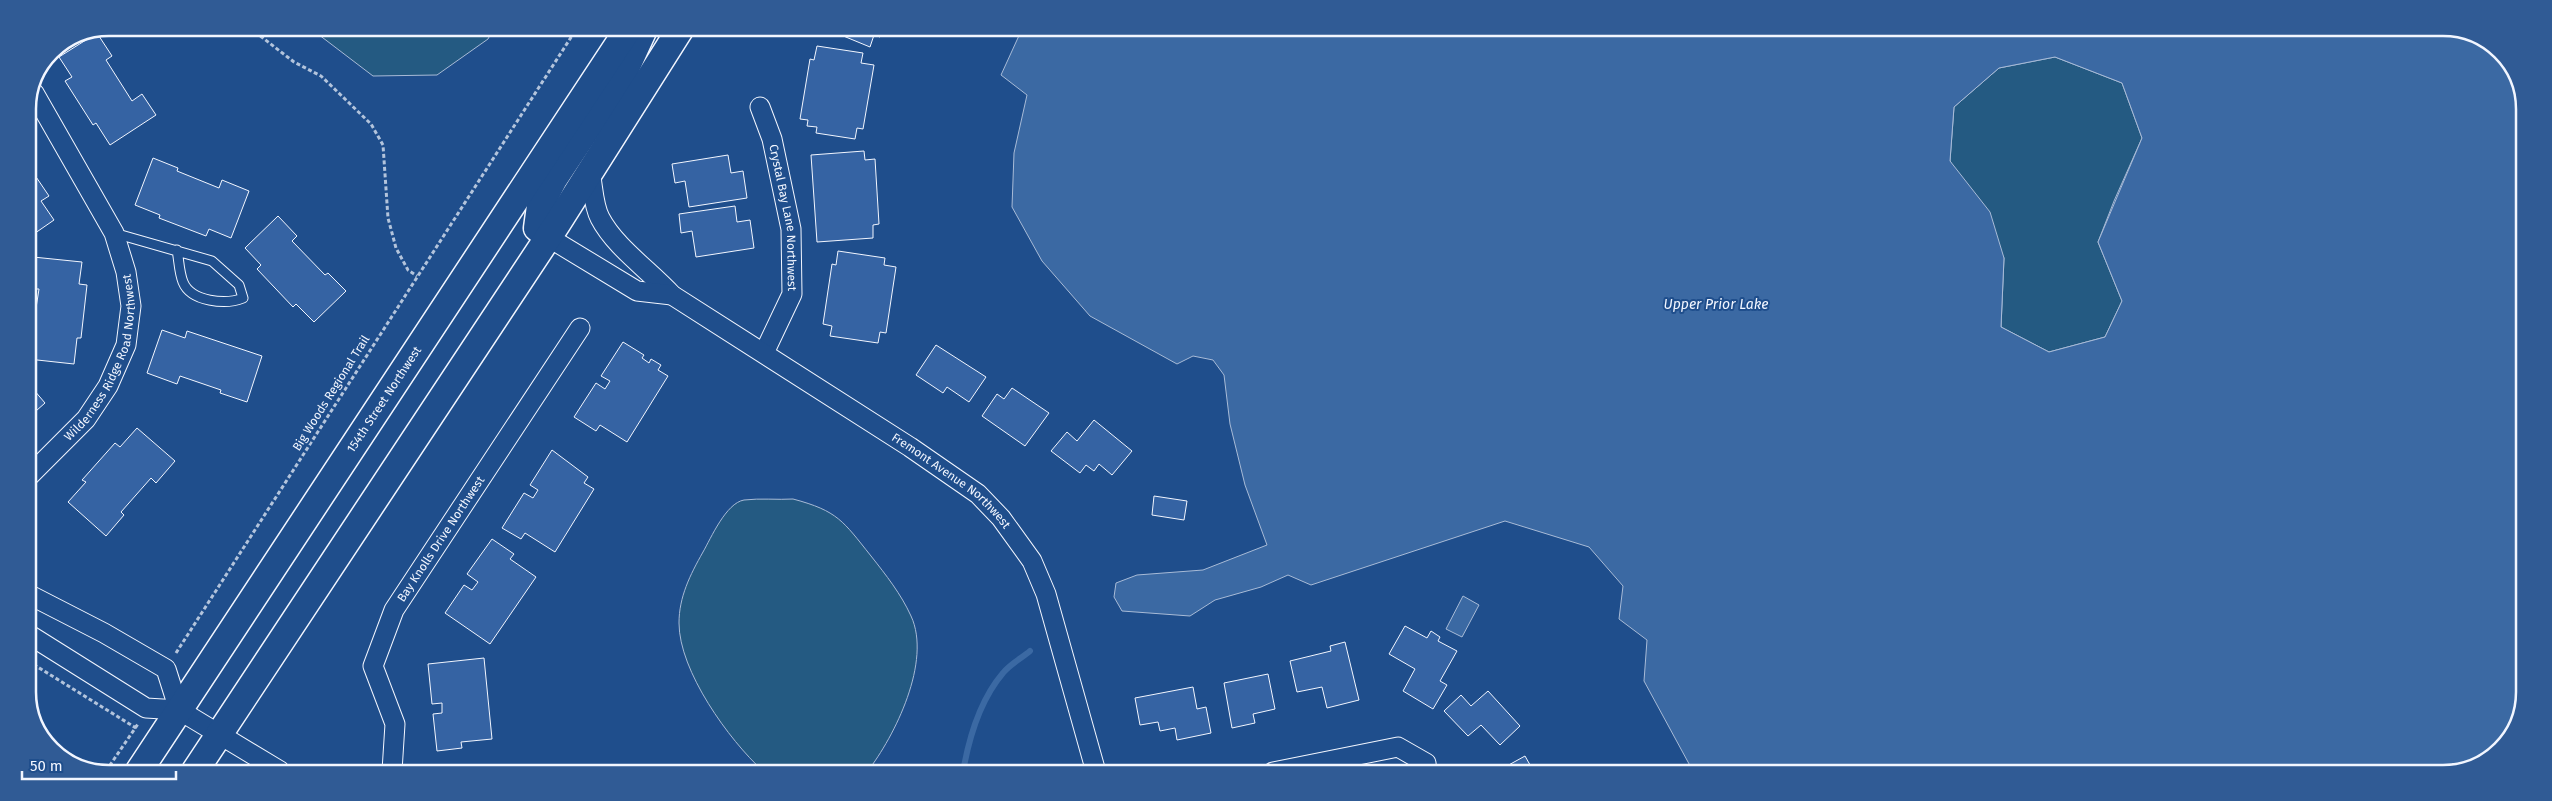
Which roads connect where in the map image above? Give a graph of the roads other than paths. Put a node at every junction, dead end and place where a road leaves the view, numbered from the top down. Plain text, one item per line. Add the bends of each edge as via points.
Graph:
1 (624, 36) edge
2 (640, 36) edge
3 (676, 36) edge
4 (37, 99) edge
5 (760, 107) dead end
6 (590, 172) junction
7 (114, 233) junction
8 (548, 237) junction
9 (177, 250) junction
10 (672, 295) junction
11 (580, 328) dead end
12 (764, 353) junction
13 (36, 469) edge
14 (36, 598) edge
15 (36, 639) edge
16 (179, 710) junction
17 (219, 734) junction
18 (143, 765) edge
19 (199, 765) edge
20 (270, 765) edge
21 (392, 765) edge
22 (1094, 765) edge
23 (1308, 765) edge
24 (1426, 765) edge

1 - 16 street, 154th Street Northwest
2 - 8 street via 623,75 554,178 540,206 537,228
3 - 6 street
4 - 7 street, Wilderness Ridge Road Northwest
5 - 12 street, Crystal Bay Lane Northwest via 772,139 791,229 792,294
6 - 8 street
6 - 10 street, Fremont Avenue Northwest via 599,216 618,244
7 - 9 lane
7 - 13 street, Wilderness Ridge Road Northwest via 126,272 131,306 126,345 108,386 86,419
8 - 10 street, Fremont Avenue Northwest via 637,291
8 - 17 street
9 - 9 lane via 212,261 239,285 243,298 230,303 202,298 190,292 183,283
10 - 12 street, Fremont Avenue Northwest
11 - 21 street, Bay Knolls Drive Northwest via 394,610 373,666 395,724
12 - 22 street, Fremont Avenue Northwest via 978,494 1002,518 1032,561 1046,594
14 - 16 street via 104,632 166,669
15 - 16 street via 146,708
16 - 17 street
16 - 18 street, 154th Street Northwest
17 - 19 street
17 - 20 street
23 - 24 street via 1398,747

